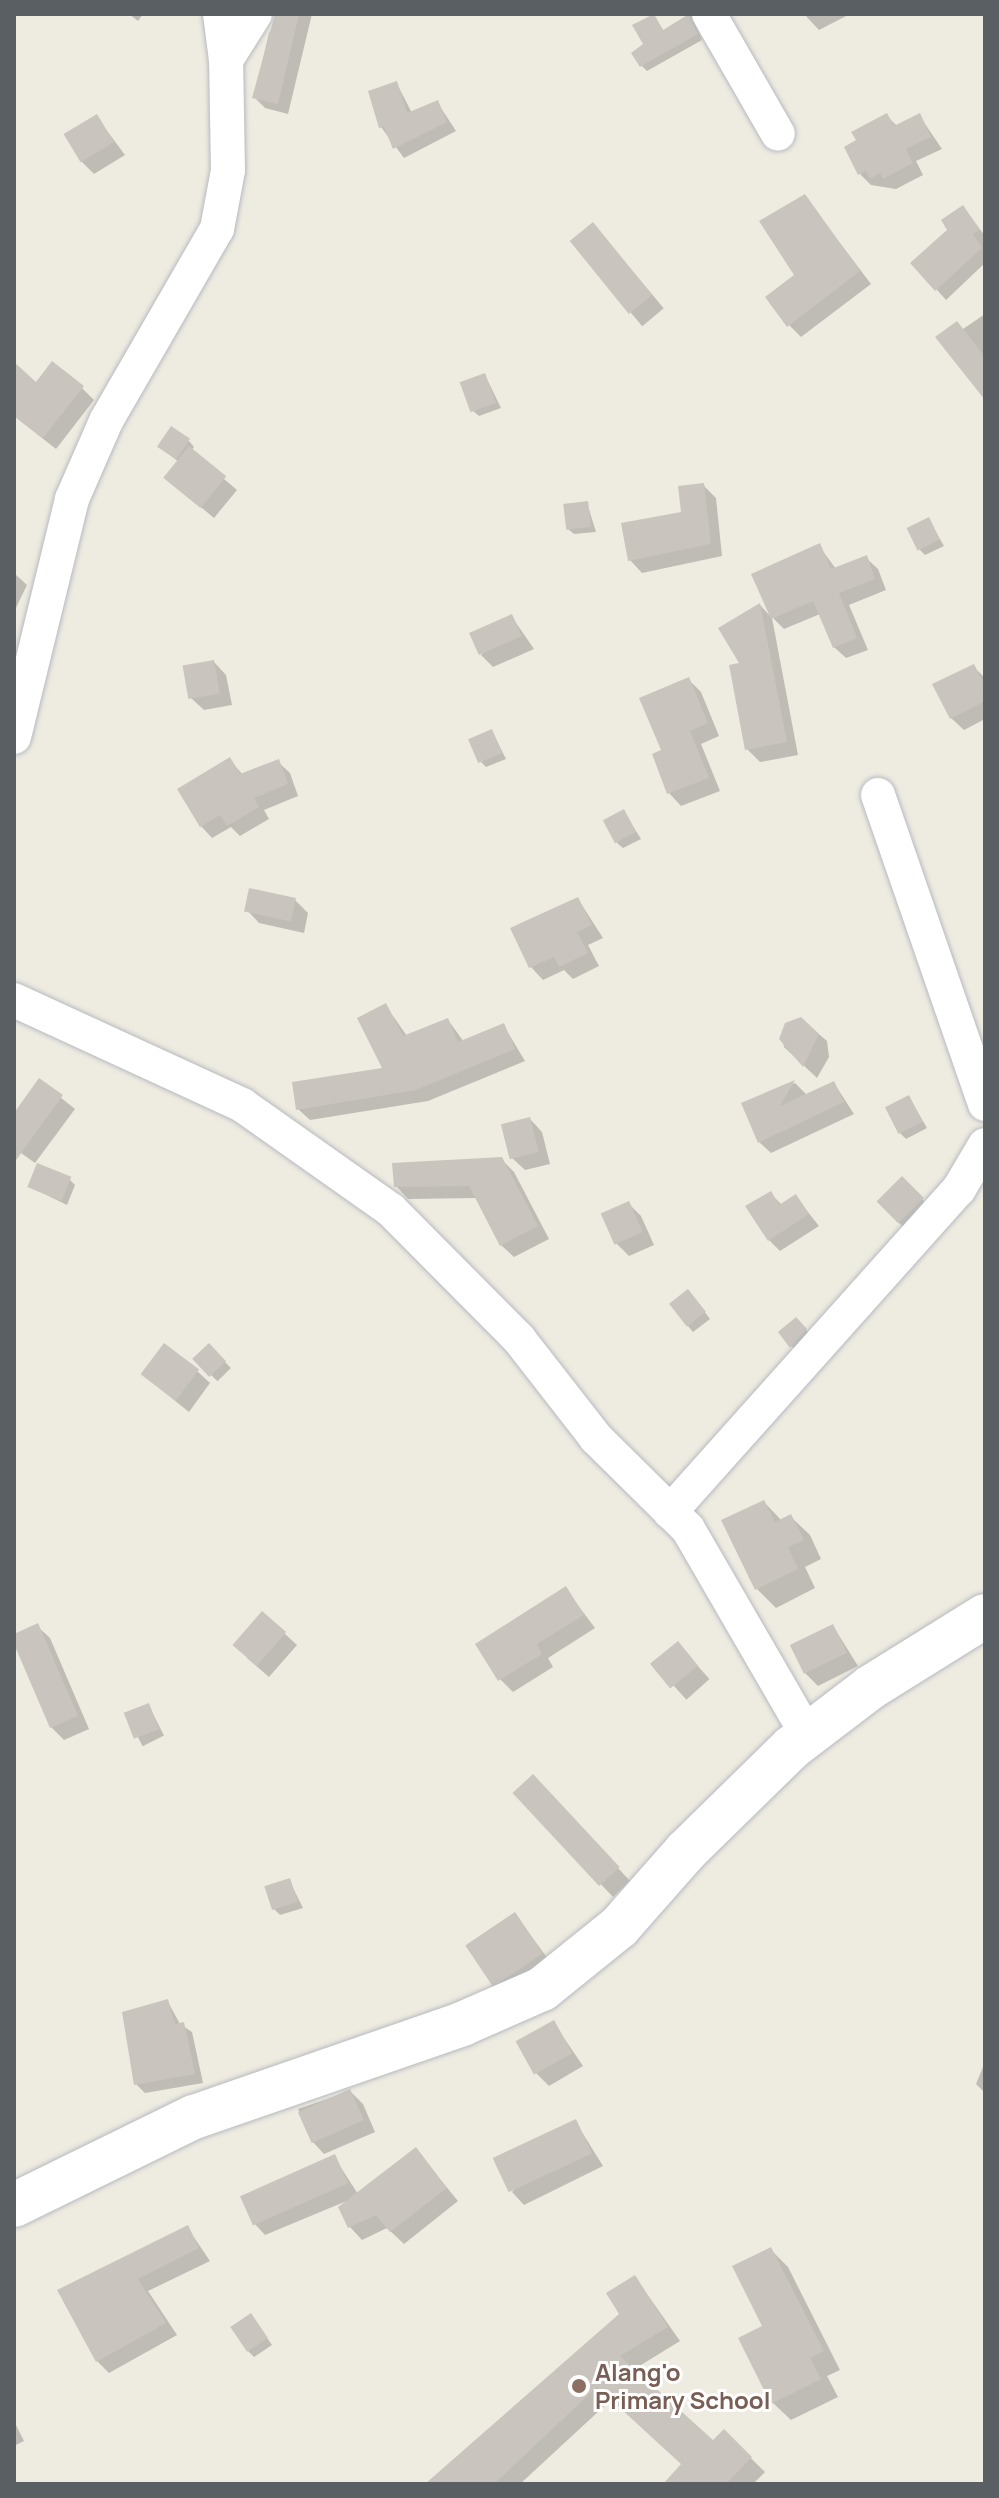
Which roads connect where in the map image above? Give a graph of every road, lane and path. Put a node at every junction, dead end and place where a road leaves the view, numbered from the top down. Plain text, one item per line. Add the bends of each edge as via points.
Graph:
1 (220, 14) edge
2 (255, 14) edge
3 (709, 14) edge
4 (226, 60) junction
5 (778, 134) dead end
6 (14, 737) edge
7 (878, 795) dead end
8 (14, 1000) edge
9 (985, 1104) edge
10 (985, 1145) edge
11 (670, 1512) junction
12 (985, 1616) edge
13 (808, 1736) junction
14 (14, 2205) edge

1 - 4 street
2 - 4 street
3 - 5 street
4 - 6 street via 228,170 217,229 106,421 72,499
7 - 9 street
8 - 11 street via 242,1105 391,1210 519,1339 596,1438
10 - 11 street via 959,1189
11 - 13 street via 720,1578
12 - 13 street via 871,1687
13 - 14 street via 686,1851 619,1927 542,1989 462,2024 194,2117

